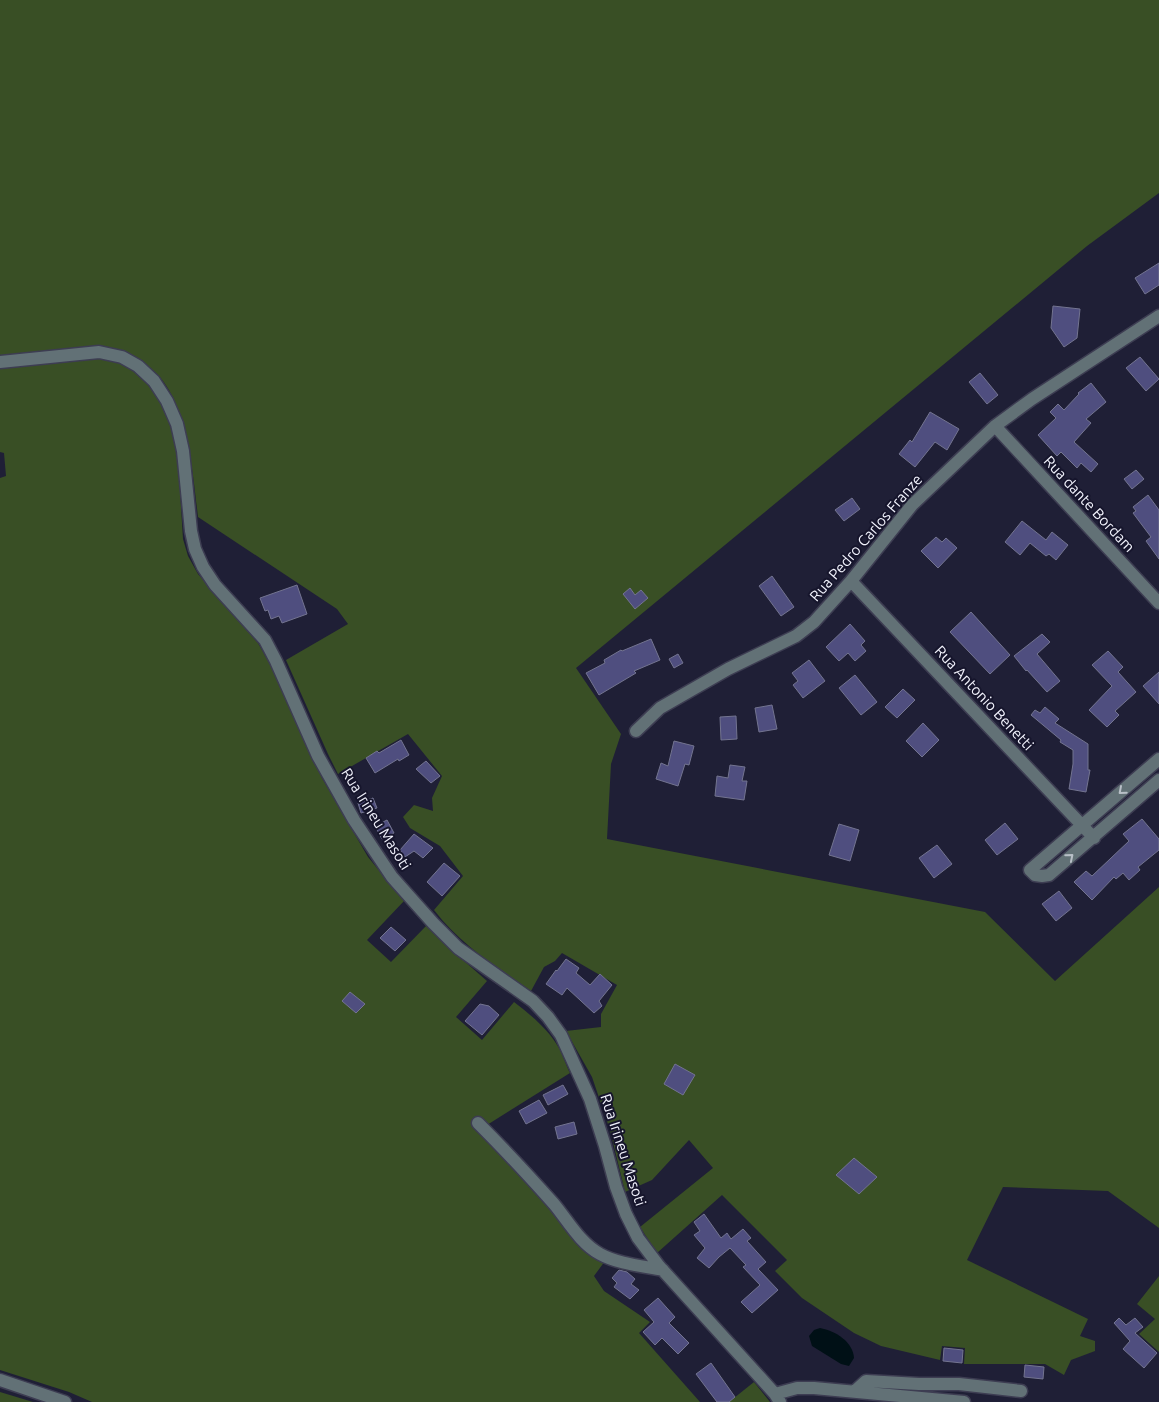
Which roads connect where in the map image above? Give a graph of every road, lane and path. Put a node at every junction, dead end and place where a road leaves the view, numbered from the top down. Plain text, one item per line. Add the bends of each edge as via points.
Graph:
1 (1159, 316) edge
2 (0, 362) edge
3 (995, 426) junction
4 (851, 582) junction
5 (1159, 603) edge
6 (636, 731) dead end
7 (1159, 759) edge
8 (1159, 780) edge
9 (1083, 826) junction
10 (1094, 838) junction
11 (478, 1123) dead end
12 (663, 1270) junction
13 (0, 1380) edge
14 (854, 1391) junction
15 (1021, 1391) dead end
16 (778, 1398) edge
17 (65, 1402) edge
18 (964, 1402) edge

1 - 3 street, Rua Pedro Carlos Franze
2 - 12 street, Rua Irineu Masoti via 99,352 122,357 154,381 177,424 191,531 203,568 264,640 318,756 354,820 392,877 458,948 533,1001 561,1035 590,1099 626,1214 638,1238
3 - 4 street, Rua Pedro Carlos Franze via 912,505
3 - 5 street, Rua dante Bordam
4 - 6 street, Rua Pedro Carlos Franze via 814,622 796,636 728,669 660,708
4 - 9 street, Rua Antonio Benetti
7 -> 9 street
8 - 10 street
9 - 10 street, Rua Antonio Benetti
9 -> 10 street via 1030,870 1035,875 1049,875
11 - 12 street via 516,1160 586,1244 601,1254
12 - 16 street, Rua Irineu Masoti
13 - 17 street
14 - 15 street via 866,1381 958,1384
14 - 16 street via 797,1388
14 - 18 street

